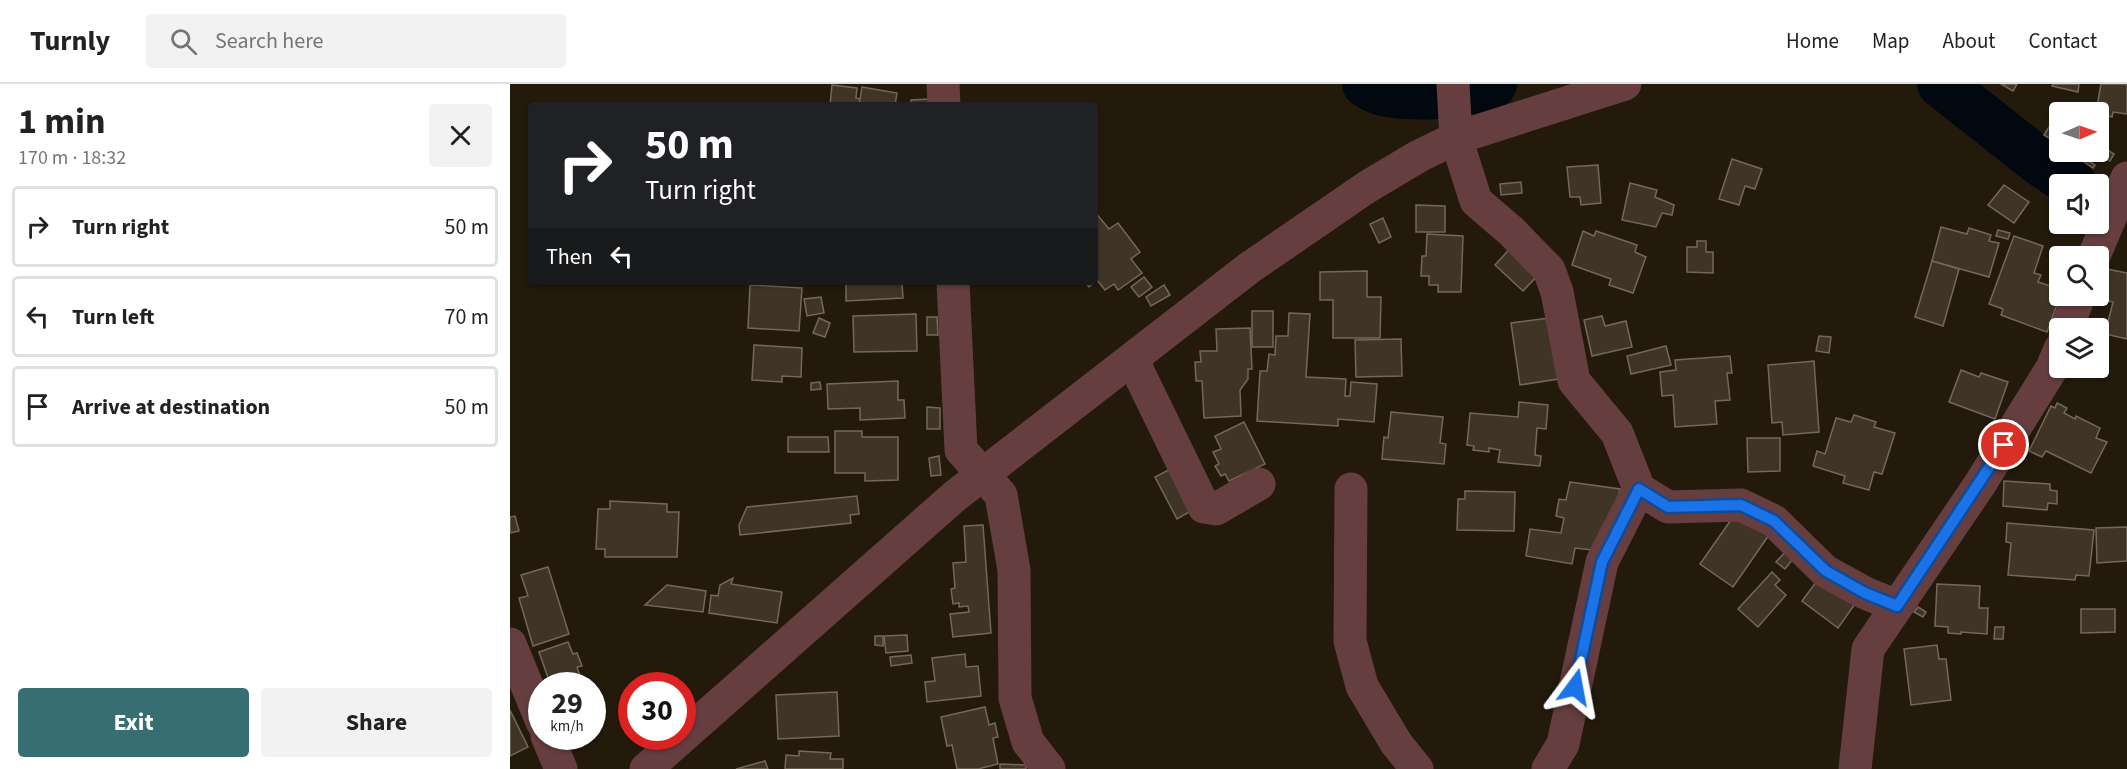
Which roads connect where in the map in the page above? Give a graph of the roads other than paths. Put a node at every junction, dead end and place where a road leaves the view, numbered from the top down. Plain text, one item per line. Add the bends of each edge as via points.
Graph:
1 (943, 84) edge
2 (1625, 84) edge
3 (944, 102) edge
4 (1454, 112) edge
5 (2124, 184) edge
6 (2108, 242) edge
7 (953, 285) edge
8 (1132, 359) junction
9 (2049, 373) edge
10 (983, 474) junction
11 (1259, 484) dead end
12 (1351, 489) dead end
13 (1639, 489) junction
14 (1897, 606) junction
15 (510, 644) edge
16 (528, 688) edge
17 (554, 750) edge
18 (561, 769) edge
19 (646, 769) edge
20 (1049, 769) edge
21 (1417, 769) edge
22 (1548, 769) edge
23 (1855, 769) edge

1 - 3 street
2 - 4 street
4 - 8 street via 1419,156 1249,268
4 - 13 street via 1476,201 1549,270 1557,291 1574,381 1617,433
5 - 6 street
7 - 10 street via 962,450
8 - 10 street
8 - 11 street via 1204,507 1216,509
9 - 14 street
10 - 19 street
10 - 20 street via 1001,495 1014,570 1015,698 1028,742
12 - 21 street via 1350,641 1362,686 1396,743
13 - 14 street via 1668,507 1741,505 1774,521 1826,571
13 - 22 street via 1602,562 1563,744
14 - 23 street via 1868,649
15 - 16 street
17 - 18 street

